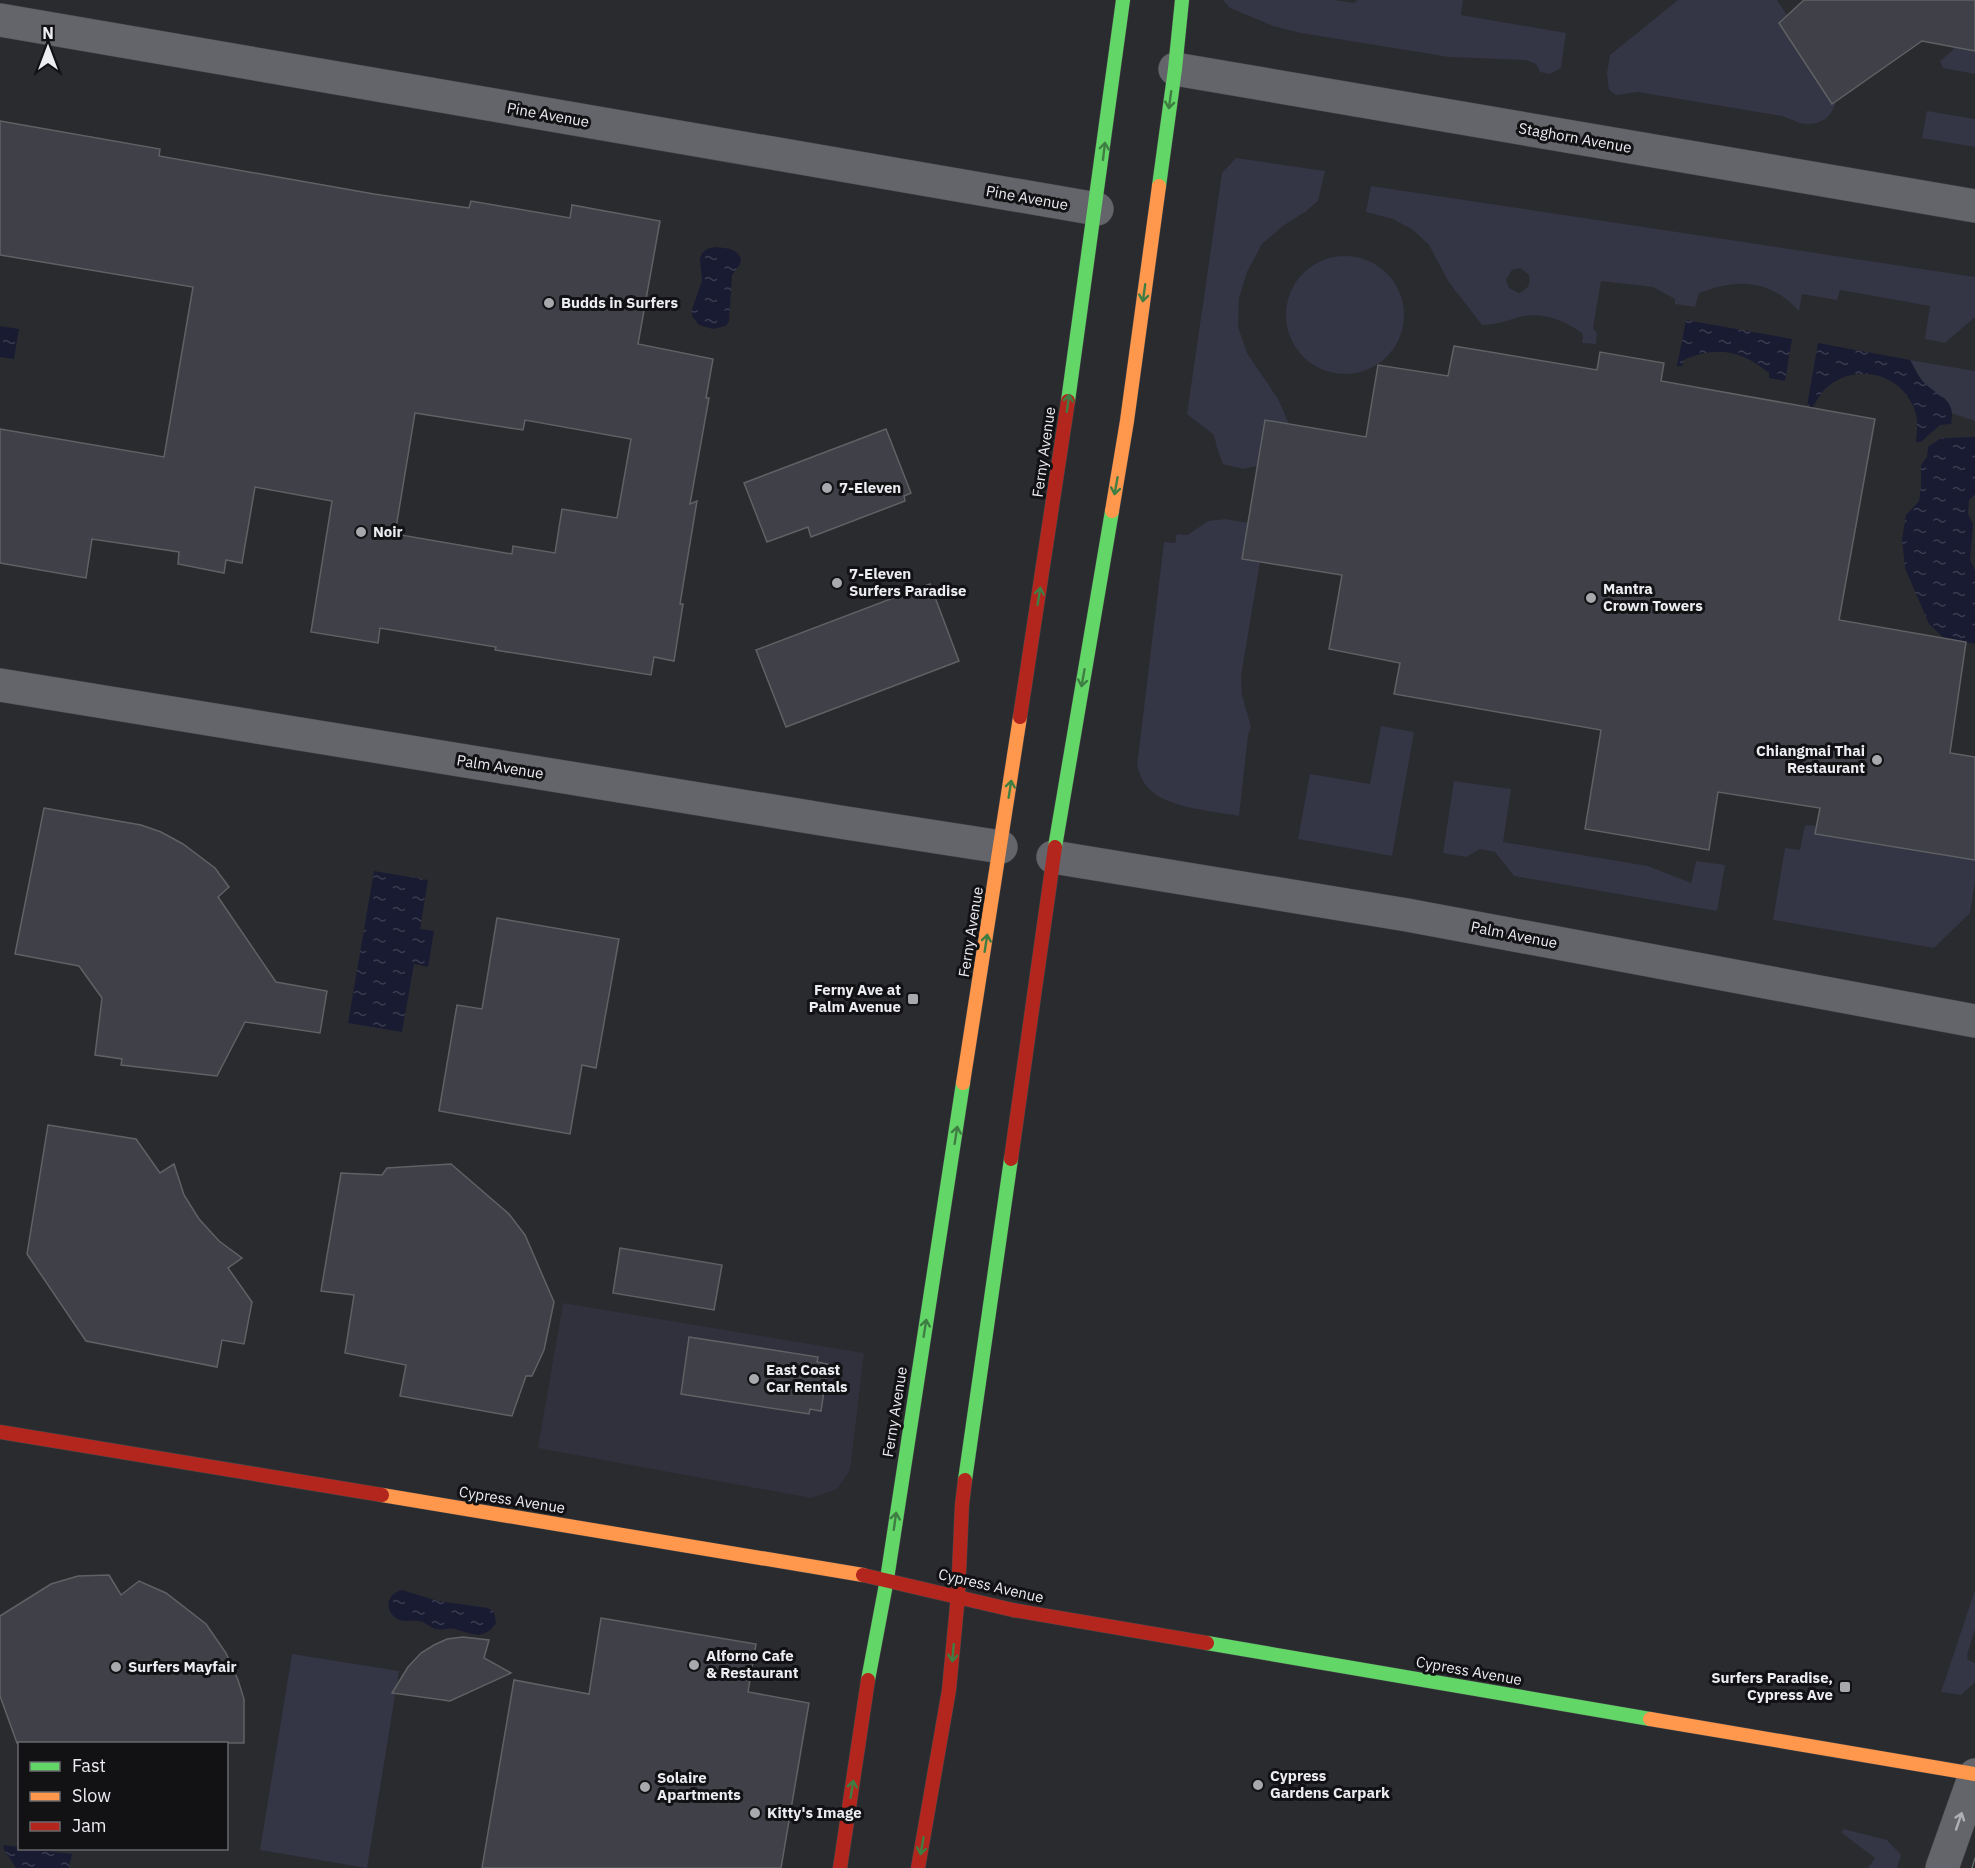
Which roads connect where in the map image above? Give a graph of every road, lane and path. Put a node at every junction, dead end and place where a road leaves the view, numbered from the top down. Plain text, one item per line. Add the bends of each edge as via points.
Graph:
1 (1123, 0) edge
2 (1182, 0) edge
3 (0, 20) edge
4 (1175, 69) junction
5 (1975, 207) edge
6 (1097, 209) junction
7 (0, 685) edge
8 (1001, 847) junction
9 (1053, 857) junction
10 (1975, 1021) edge
11 (0, 1432) edge
12 (887, 1579) junction
13 (958, 1595) junction
14 (1975, 1774) edge
15 (840, 1868) edge
16 (918, 1868) edge
17 (1942, 1868) edge

6 -> 1 main road, Ferny Avenue
2 - 4 main road
3 - 6 street, Pine Avenue
4 - 5 street, Staghorn Avenue
4 -> 9 main road via 1127,421
8 -> 6 main road, Ferny Avenue
7 - 8 street, Palm Avenue
12 -> 8 main road, Ferny Avenue
9 - 10 street, Palm Avenue via 1407,915
9 - 13 main road via 962,1505
11 - 12 main road, Cypress Avenue
12 - 13 main road, Cypress Avenue
15 -> 12 main road, Ferny Avenue
13 - 14 main road, Cypress Avenue via 1012,1610
13 -> 16 main road via 949,1690
17 -> 14 street

